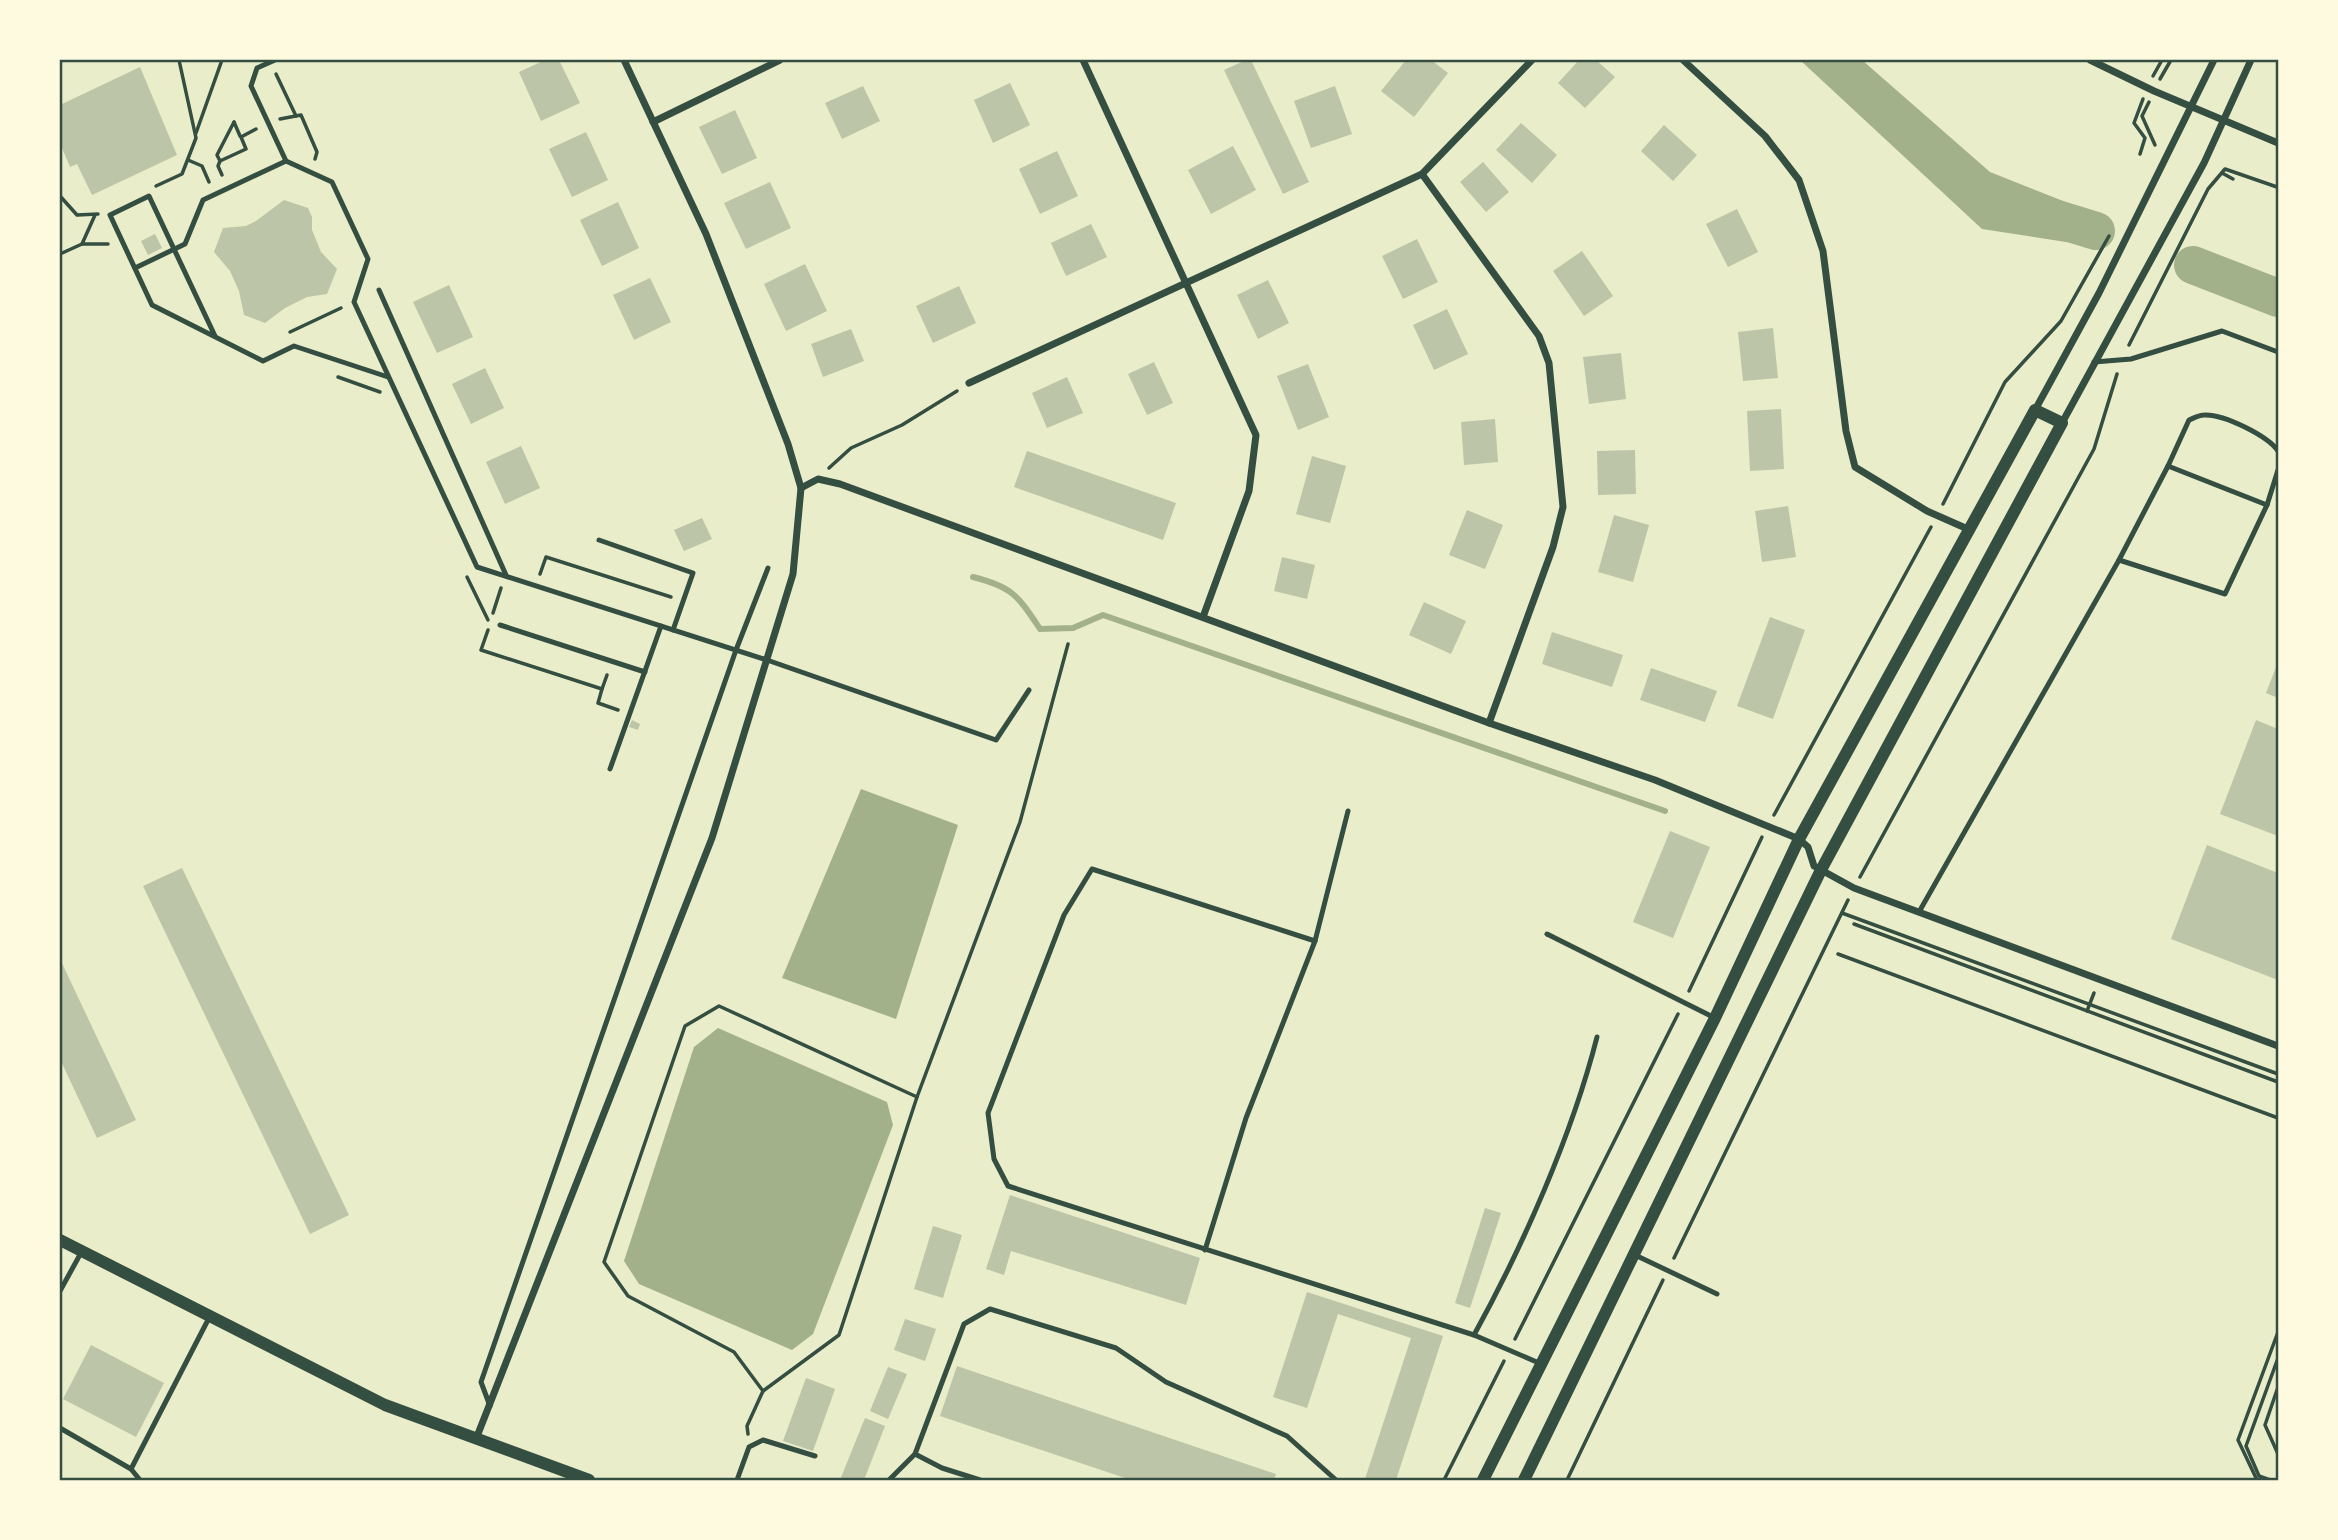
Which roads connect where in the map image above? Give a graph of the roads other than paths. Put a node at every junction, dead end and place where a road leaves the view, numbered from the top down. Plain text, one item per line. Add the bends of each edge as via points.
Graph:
1 (624, 60) edge
2 (780, 60) edge
3 (1083, 60) edge
4 (1532, 60) edge
5 (1683, 60) edge
6 (2090, 60) edge
7 (2214, 60) edge
8 (2251, 60) edge
9 (273, 61) edge
10 (2192, 107) junction
11 (2223, 121) junction
12 (653, 122) junction
13 (2278, 143) edge
14 (286, 161) junction
15 (1422, 174) junction
16 (174, 249) junction
17 (135, 268) junction
18 (1186, 284) junction
19 (379, 290) dead end
20 (215, 336) junction
21 (2278, 352) edge
22 (2094, 362) junction
23 (388, 377) junction
24 (969, 383) road end
25 (2035, 410) junction
26 (2062, 423) junction
27 (2278, 451) edge
28 (2168, 466) junction
29 (2278, 470) edge
30 (801, 488) junction
31 (2267, 505) junction
32 (1970, 530) junction
33 (599, 540) dead end
34 (2119, 560) junction
35 (768, 568) dead end
36 (506, 576) junction
37 (1203, 617) junction
38 (500, 625) dead end
39 (661, 626) junction
40 (673, 630) junction
41 (736, 650) junction
42 (766, 660) junction
43 (645, 672) junction
44 (1028, 690) dead end
45 (1489, 723) junction
46 (610, 769) dead end
47 (1348, 811) dead end
48 (1800, 839) junction
49 (1821, 870) junction
50 (1919, 912) junction
51 (1547, 934) dead end
52 (1315, 941) junction
53 (1715, 1018) junction
54 (1597, 1037) dead end
55 (2278, 1046) edge
56 (60, 1240) edge
57 (1205, 1250) junction
58 (82, 1251) junction
59 (1635, 1255) junction
60 (60, 1291) edge
61 (1717, 1294) dead end
62 (210, 1317) junction
63 (1474, 1335) junction
64 (1542, 1364) junction
65 (490, 1406) junction
66 (60, 1427) edge
67 (476, 1440) junction
68 (915, 1454) junction
69 (815, 1456) dead end
70 (131, 1469) junction
71 (140, 1480) edge
72 (589, 1480) edge
73 (737, 1480) edge
74 (888, 1480) edge
75 (979, 1480) edge
76 (1333, 1480) edge
77 (1483, 1480) edge
78 (1524, 1480) edge

1 - 12 street
2 - 12 street
3 - 18 street
4 - 15 street
5 - 32 street via 1765,136 1799,180 1823,251 1846,431 1855,467 1937,516
6 - 10 street
7 - 10 street
8 - 11 street
9 - 14 lane via 257,68 251,86
10 - 11 street
10 - 25 street
11 - 13 street
11 - 22 street
12 - 30 street via 706,234
14 - 16 lane via 203,200 185,244
14 - 23 lane via 332,182 368,259 354,302
15 - 18 street
15 - 45 street via 1539,336 1549,363 1563,507 1553,547
16 - 17 lane
16 - 17 lane via 149,197 110,215
16 - 20 lane
17 - 20 lane via 152,305
18 - 24 street
18 - 37 street via 1256,435 1249,491
19 - 36 lane
20 - 23 lane via 262,361 294,346
21 - 22 lane via 2222,331 2131,359
22 - 26 street
23 - 36 lane via 477,567
25 - 26 street
25 - 32 street
26 - 49 street
27 - 28 lane via 2271,440 2202,414 2189,420
28 - 31 lane
28 - 34 lane
29 - 31 lane
30 - 37 street via 818,479
30 - 42 street via 793,574
31 - 34 lane via 2225,594
32 - 48 street
33 - 40 lane via 693,573
34 - 50 lane
35 - 41 lane
36 - 39 lane
37 - 45 street
38 - 43 lane
39 - 40 lane
39 - 43 lane
40 - 41 lane
41 - 42 lane
41 - 65 lane via 481,1382
42 - 44 lane via 996,740
42 - 65 street via 712,838
43 - 46 lane
45 - 48 street via 1655,779
47 - 52 lane
48 - 49 street via 1814,866
48 - 53 street
49 - 50 street via 1854,888
49 - 59 street
50 - 55 street
51 - 53 lane
52 - 57 lane via 1245,1118
52 - 57 lane via 1092,869 1064,915 988,1113 994,1160 1008,1186
53 - 64 street
54 - 63 lane via 1567,1133
56 - 58 street
57 - 63 lane
58 - 60 lane
58 - 62 street
59 - 61 lane
59 - 78 street
62 - 67 street via 385,1405
62 - 70 lane
63 - 64 lane
64 - 77 street
65 - 67 street
66 - 70 lane
67 - 72 street
68 - 74 lane
68 - 75 lane
68 - 76 lane via 964,1324 990,1309 1115,1348 1166,1381 1287,1436
69 - 73 lane via 763,1440 748,1447
70 - 71 lane

